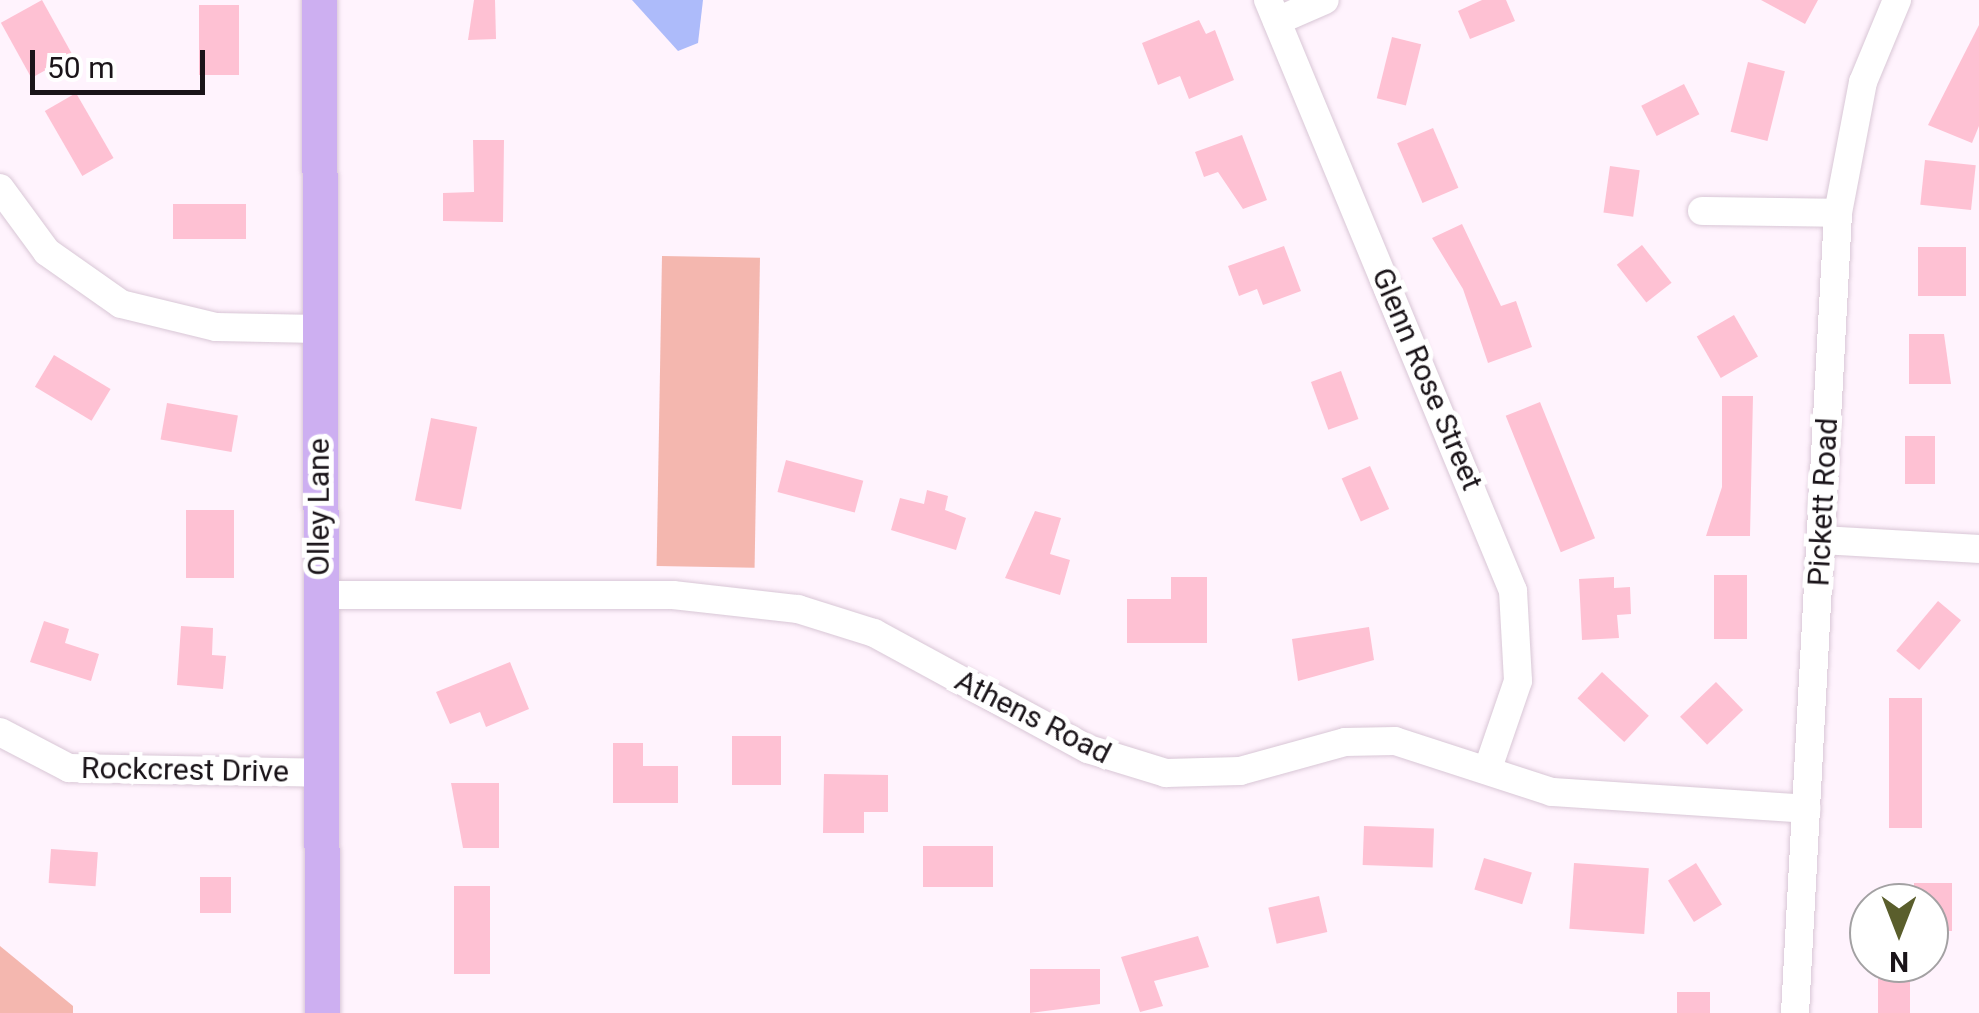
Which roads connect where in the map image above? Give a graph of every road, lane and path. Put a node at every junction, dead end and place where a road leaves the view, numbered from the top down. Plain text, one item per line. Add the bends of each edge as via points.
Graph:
1 (319, 0) edge
2 (1325, 0) edge
3 (1897, 0) edge
4 (1273, 11) edge
5 (0, 188) edge
6 (1702, 210) dead end
7 (1838, 213) junction
8 (318, 330) junction
9 (1822, 540) junction
10 (1979, 549) edge
11 (320, 595) junction
12 (0, 732) edge
13 (1488, 768) junction
14 (320, 773) junction
15 (1806, 809) junction
16 (322, 1013) edge
17 (1795, 1013) edge

1 - 8 main road, Olley Lane
2 - 4 street
3 - 7 street, Pickett Road via 1864,82
4 - 13 street, Glenn Rose Street via 1513,590 1518,681
5 - 8 street via 47,252 121,304 216,328
6 - 7 street
7 - 9 street, Pickett Road
8 - 11 main road, Olley Lane
9 - 10 street
9 - 15 street, Pickett Road
11 - 13 street, Athens Road via 673,595 767,604 874,634 1088,749 1166,773 1240,772 1366,740 1423,744
11 - 14 main road, Olley Lane
12 - 14 street, Rockcrest Drive via 68,768
13 - 15 street, Athens Road via 1552,792
14 - 16 main road, Olley Lane
15 - 17 street, Pickett Road

